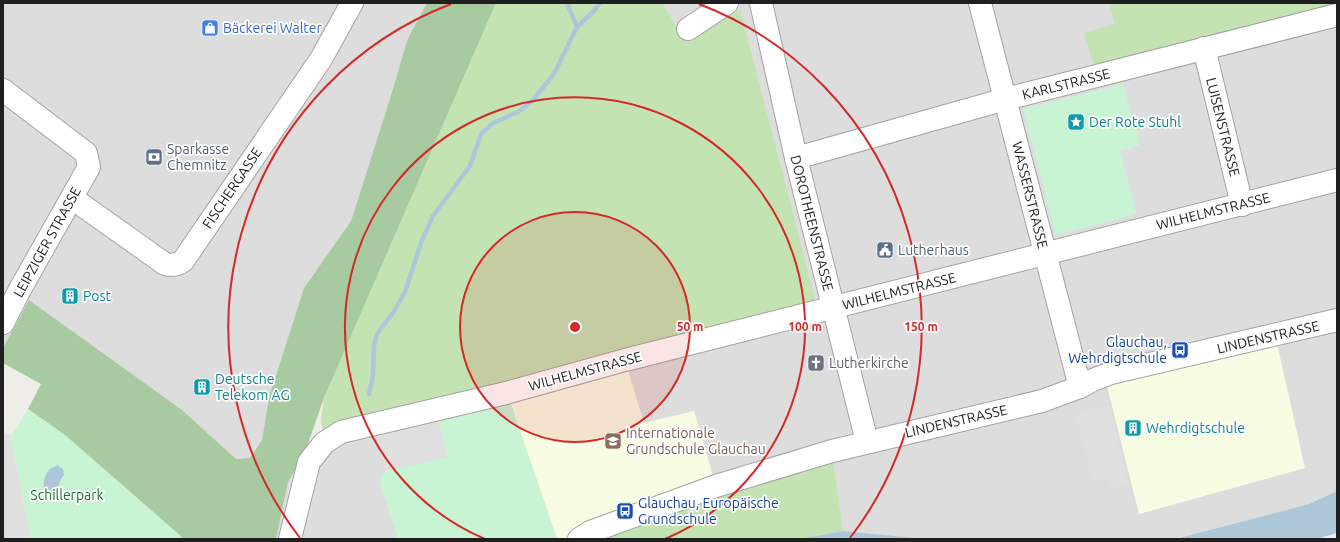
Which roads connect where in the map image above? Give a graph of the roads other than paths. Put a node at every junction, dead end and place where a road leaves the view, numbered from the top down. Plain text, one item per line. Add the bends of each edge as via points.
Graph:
1 (352, 3) edge
2 (726, 3) edge
3 (761, 3) edge
4 (980, 3) edge
5 (1337, 15) edge
6 (688, 29) dead end
7 (1204, 48) junction
8 (3, 90) edge
9 (1006, 99) junction
10 (796, 158) junction
11 (1337, 180) edge
12 (72, 198) junction
13 (1242, 205) junction
14 (1044, 254) junction
15 (834, 308) junction
16 (1337, 320) edge
17 (3, 323) edge
18 (1080, 387) junction
19 (867, 442) junction
20 (290, 539) edge
21 (579, 539) edge

1 - 12 street, FISCHERGASSE via 321,59 182,261 174,265 165,264
2 - 6 street
3 - 10 street, DOROTHEENSTRASSE
4 - 9 street, WASSERSTRASSE
5 - 7 street, KARLSTRASSE
7 - 9 street, KARLSTRASSE
7 - 13 street, LUISENSTRASSE
8 - 12 street, LEIPZIGER STRASSE via 86,153 89,167
9 - 10 street, KARLSTRASSE
9 - 14 street, WASSERSTRASSE
10 - 15 street, DOROTHEENSTRASSE
11 - 13 street, WILHELMSTRASSE
12 - 17 street, LEIPZIGER STRASSE
13 - 14 street, WILHELMSTRASSE
14 - 15 street, WILHELMSTRASSE
14 - 18 street, WASSERSTRASSE
15 - 19 street, DOROTHEENSTRASSE
15 - 20 street, WILHELMSTRASSE via 341,432 324,443 309,462
16 - 18 street, LINDENSTRASSE via 1111,373
18 - 19 street, LINDENSTRASSE via 1042,401
19 - 21 street, LINDENSTRASSE via 716,486 590,532

